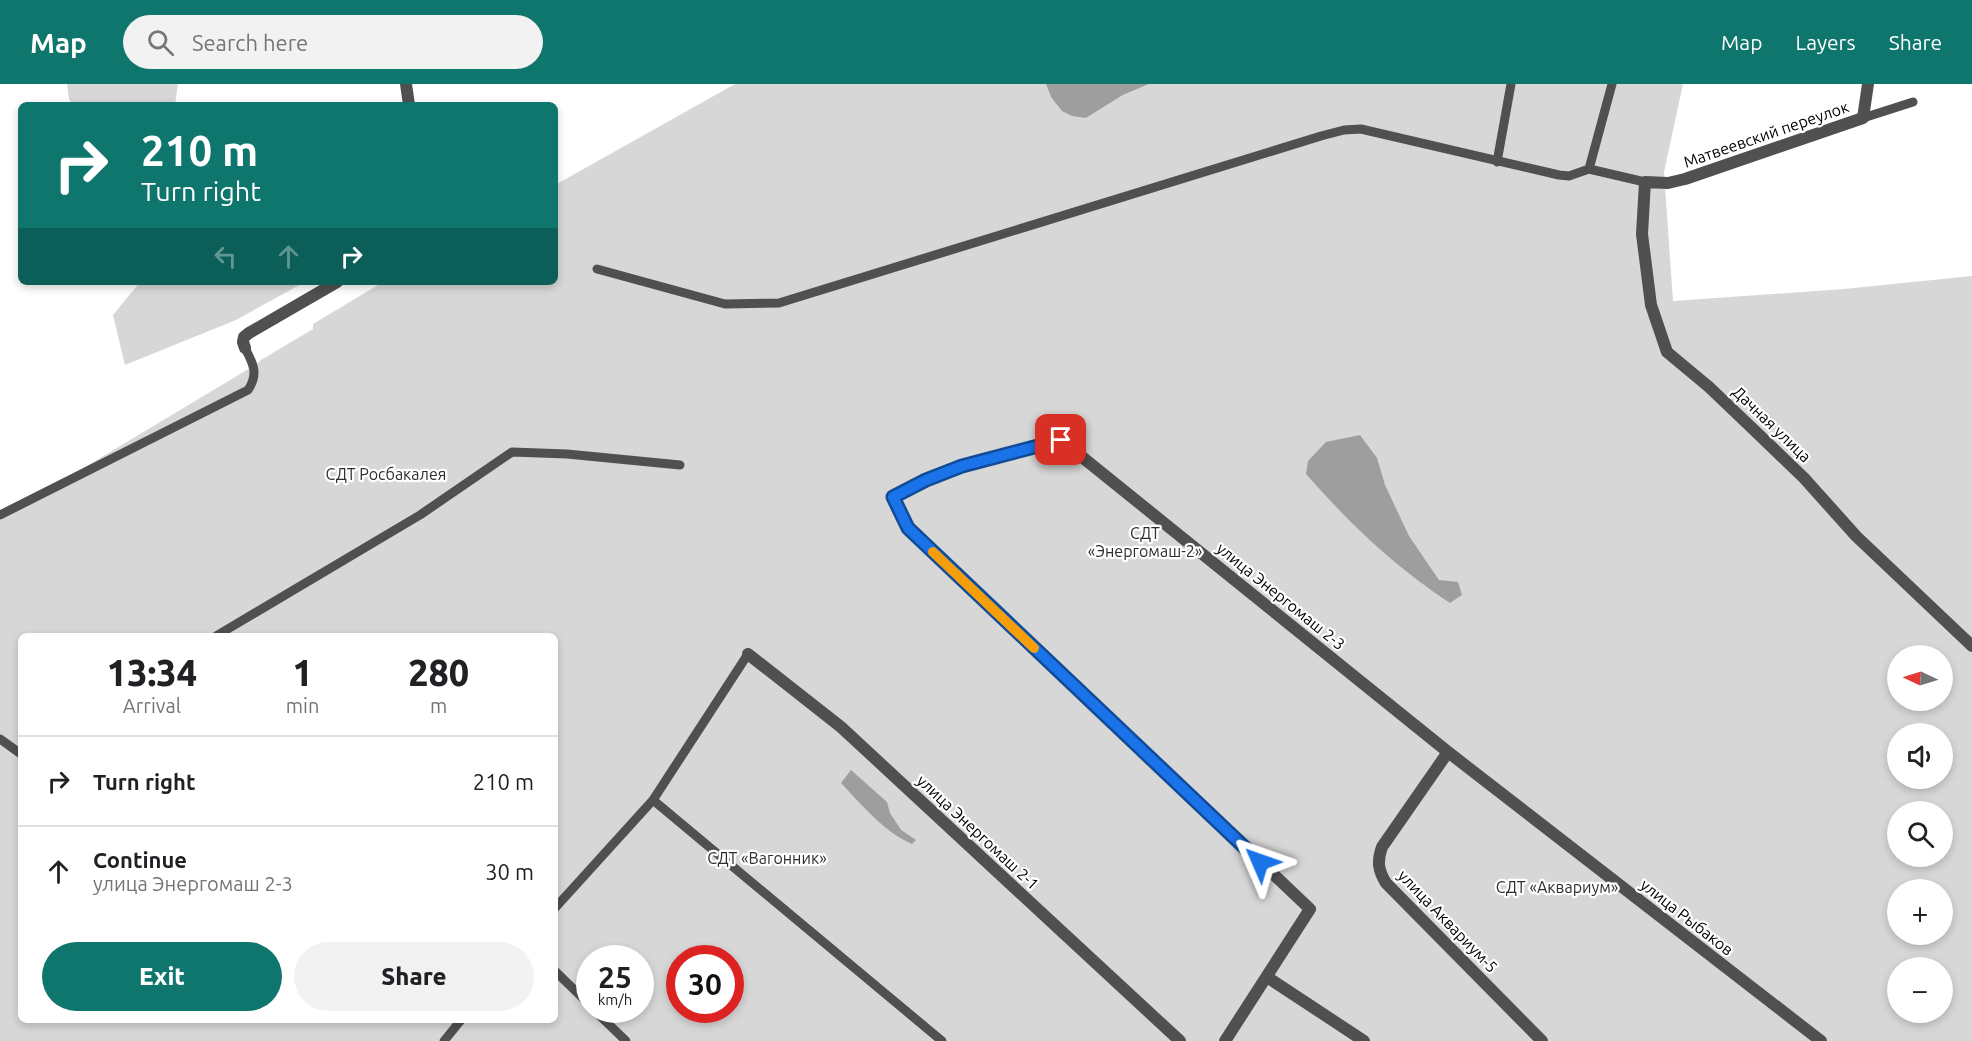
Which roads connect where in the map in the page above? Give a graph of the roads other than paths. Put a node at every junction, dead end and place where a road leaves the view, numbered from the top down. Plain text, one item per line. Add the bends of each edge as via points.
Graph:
1 (406, 84) edge
2 (1511, 84) edge
3 (1612, 84) edge
4 (1868, 84) edge
5 (409, 102) edge
6 (1913, 102) dead end
7 (1863, 118) junction
8 (1497, 162) junction
9 (1589, 169) junction
10 (1645, 182) junction
11 (597, 268) dead end
12 (333, 285) edge
13 (245, 348) joint
14 (680, 465) dead end
15 (962, 466) joint
16 (893, 497) joint
17 (0, 515) edge
18 (221, 633) edge
19 (1972, 646) edge
20 (748, 654) joint
21 (0, 739) edge
22 (18, 752) edge
23 (1448, 753) junction
24 (653, 800) junction
25 (558, 905) edge
26 (558, 974) edge
27 (1267, 977) junction
28 (576, 991) edge
29 (459, 1023) edge
30 (607, 1023) edge
31 (444, 1041) edge
32 (626, 1041) edge
33 (942, 1041) edge
34 (1180, 1041) edge
35 (1225, 1041) edge
36 (1364, 1041) edge
37 (1542, 1041) edge
38 (1821, 1041) edge

1 - 5 street
2 - 8 lane
3 - 9 lane
4 - 7 street, Матвеевский переулок
6 - 7 lane
7 - 10 street, Матвеевский переулок via 1685,179
8 - 9 lane via 1569,176
8 - 11 lane via 1362,129 1344,130 779,303 725,304
9 - 10 lane
10 - 19 street, Дачная улица via 1642,234 1651,304 1667,352 1754,429 1856,536
12 - 13 street via 249,333 244,337
13 - 17 lane via 254,370 254,381 248,390
14 - 18 lane via 512,452 420,515
15 - 16 lane
15 - 23 street, улица Энергомаш 2-3 via 1061,440
16 - 27 street via 908,528 1310,909
20 - 24 lane
20 - 34 street, улица Энергомаш 2-1 via 841,727
21 - 22 lane
23 - 37 street, улица Аквариум-5 via 1382,847 1377,860 1380,873
23 - 38 street, улица Рыбаков
24 - 25 lane
24 - 33 lane
26 - 28 lane
27 - 35 street
27 - 36 street
29 - 31 lane
30 - 32 lane

